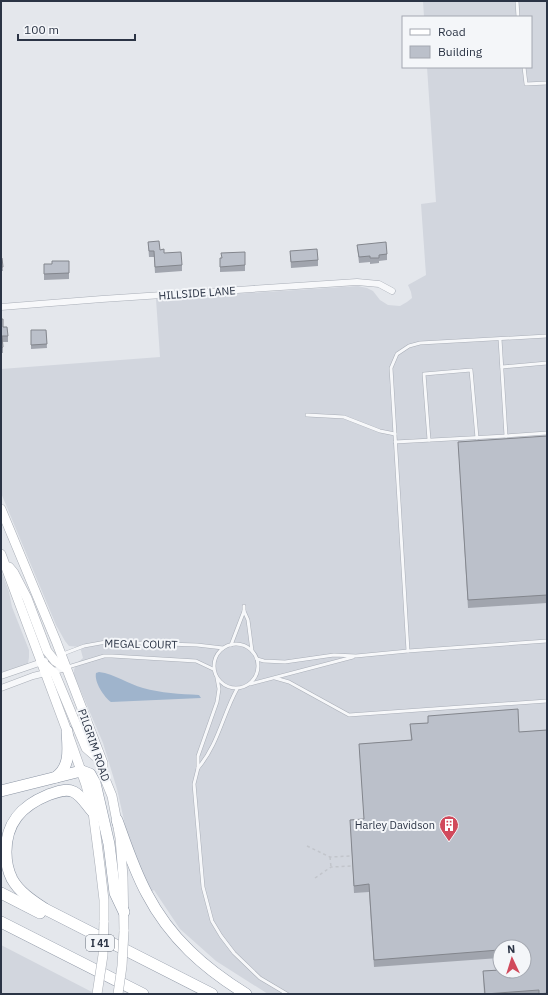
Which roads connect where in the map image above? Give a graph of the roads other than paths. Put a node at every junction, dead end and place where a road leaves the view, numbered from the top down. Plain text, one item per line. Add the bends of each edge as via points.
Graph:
1 (517, 1) edge
2 (518, 16) edge
3 (524, 68) edge
4 (547, 83) edge
5 (392, 291) dead end
6 (1, 307) edge
7 (547, 336) edge
8 (500, 339) junction
9 (547, 363) edge
10 (502, 367) junction
11 (307, 416) dead end
12 (547, 433) edge
13 (395, 434) junction
14 (506, 436) junction
15 (477, 438) junction
16 (430, 440) junction
17 (395, 442) junction
18 (1, 509) edge
19 (2, 558) edge
20 (244, 606) dead end
21 (244, 611) junction
22 (547, 641) edge
23 (231, 645) junction
24 (223, 648) junction
25 (252, 651) junction
26 (408, 651) junction
27 (61, 654) junction
28 (356, 656) junction
29 (52, 658) junction
30 (257, 659) junction
31 (41, 662) junction
32 (66, 668) junction
33 (213, 669) junction
34 (49, 672) junction
35 (1, 676) edge
36 (217, 678) junction
37 (275, 678) junction
38 (250, 684) junction
39 (1, 688) edge
40 (237, 689) junction
41 (547, 701) edge
42 (67, 731) junction
43 (103, 763) junction
44 (198, 768) junction
45 (82, 771) junction
46 (56, 777) junction
47 (1, 791) edge
48 (93, 812) junction
49 (117, 820) junction
50 (1, 893) edge
51 (124, 912) junction
52 (1, 922) edge
53 (1, 930) edge
54 (97, 994) edge
55 (118, 994) edge
56 (126, 994) edge
57 (143, 994) edge
58 (199, 994) edge
59 (212, 994) edge
60 (246, 994) edge
61 (287, 994) edge

1 - 2 lane
3 - 4 lane via 526,84
5 - 6 street, HILLSIDE LANE via 379,284 357,282
7 - 8 lane
8 - 10 lane
8 - 13 lane via 420,343 396,354 391,368
9 - 10 lane
10 - 14 lane
11 - 13 lane via 344,417
12 - 14 lane
13 - 17 lane
14 - 15 lane
15 - 16 lane
15 - 16 lane via 471,370 424,374
16 - 17 lane
17 - 26 lane
18 - 27 street, PILGRIM ROAD
19 - 29 street via 14,573 27,598
19 - 31 street
20 - 21 lane
21 - 23 lane
21 - 25 lane via 248,620
22 - 26 lane
23 - 24 lane
23 - 25 lane via 245,646
24 - 27 lane, MEGAL COURT via 106,642
24 - 33 lane via 214,660
25 - 30 lane
26 - 28 lane
27 - 29 street
27 - 32 street, PILGRIM ROAD
28 - 30 lane via 334,655 285,662
28 - 37 lane
29 - 31 street
29 - 32 street
30 - 38 lane via 259,668
31 - 34 street
31 - 35 street
32 - 33 lane, MEGAL COURT via 104,656 112,656 196,661
32 - 34 street
32 - 43 street, PILGRIM ROAD
33 - 36 lane
34 - 39 street
34 - 42 street, PILGRIM ROAD
34 - 43 street via 61,687 86,748
36 - 40 lane via 223,685
36 - 44 lane via 217,702 198,756
37 - 38 lane
37 - 41 lane via 289,682 349,715
38 - 40 lane
40 - 44 lane via 206,759
42 - 45 street, PILGRIM ROAD
42 - 46 highway via 67,763
43 - 49 street, PILGRIM ROAD via 103,774 112,796
44 - 61 lane via 194,793 202,887 212,921 245,965 260,978
45 - 46 highway
45 - 48 street, PILGRIM ROAD
45 - 51 highway via 91,776 96,788 109,844 115,893
46 - 47 highway
48 - 54 street, PILGRIM ROAD, bridge via 104,894 103,950
48 - 59 highway via 77,794 67,790 36,800 27,807 11,825 6,843 7,863 12,879 29,898 46,909
49 - 51 street, PILGRIM ROAD
49 - 60 highway via 142,885 166,925 207,968
50 - 58 highway, I 41
51 - 55 street, PILGRIM ROAD, bridge
52 - 57 highway, I 41
53 - 56 highway

